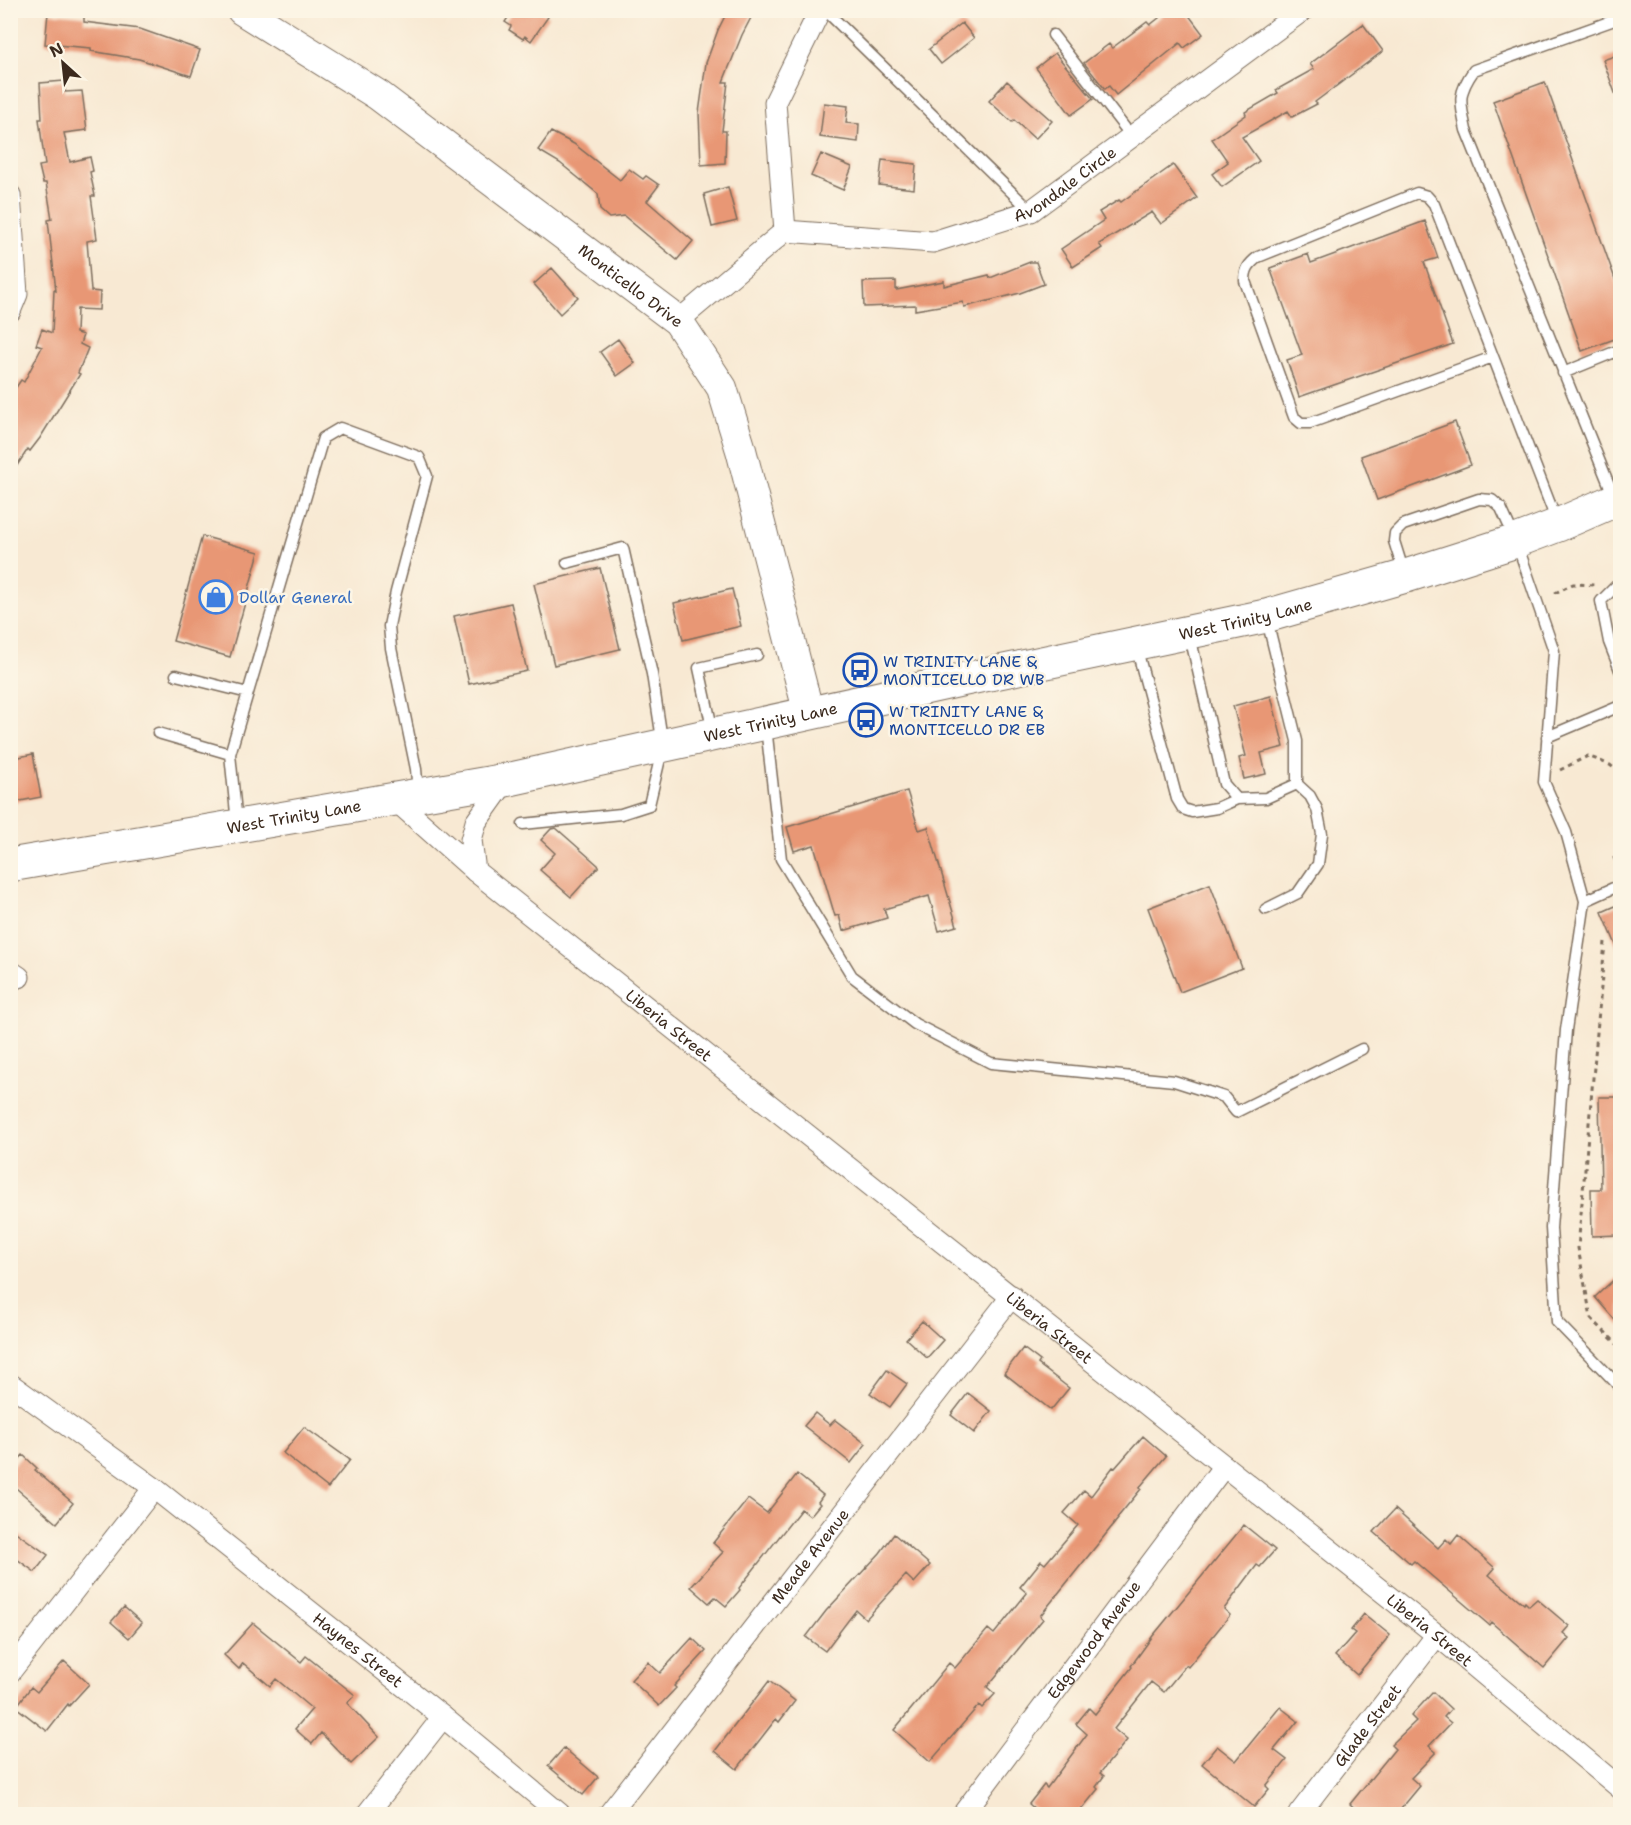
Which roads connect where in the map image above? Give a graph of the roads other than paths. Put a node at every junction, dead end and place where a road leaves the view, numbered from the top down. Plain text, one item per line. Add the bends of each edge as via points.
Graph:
1 (243, 10) edge
2 (820, 10) edge
3 (825, 10) edge
4 (1303, 10) edge
5 (1620, 18) edge
6 (1053, 35) dead end
7 (1132, 136) junction
8 (10, 195) edge
9 (1032, 211) junction
10 (785, 231) junction
11 (10, 311) edge
12 (678, 321) junction
13 (1617, 351) dead end
14 (1493, 357) junction
15 (1563, 373) junction
16 (1618, 499) edge
17 (1558, 525) junction
18 (1516, 541) junction
19 (567, 563) dead end
20 (1406, 576) junction
21 (1620, 582) edge
22 (1266, 616) junction
23 (1190, 632) junction
24 (1135, 644) junction
25 (757, 655) dead end
26 (1620, 670) edge
27 (176, 675) dead end
28 (248, 693) junction
29 (1620, 706) edge
30 (809, 714) junction
31 (766, 724) junction
32 (158, 733) dead end
33 (714, 735) junction
34 (1547, 737) junction
35 (663, 746) junction
36 (230, 754) junction
37 (506, 780) junction
38 (1297, 784) junction
39 (406, 797) junction
40 (1237, 799) junction
41 (523, 824) dead end
42 (238, 827) junction
43 (10, 865) edge
44 (475, 871) junction
45 (1620, 885) edge
46 (1585, 900) junction
47 (1266, 909) dead end
48 (1362, 1049) dead end
49 (1011, 1296) junction
50 (10, 1384) edge
51 (1620, 1387) edge
52 (1224, 1466) junction
53 (154, 1488) junction
54 (1437, 1635) junction
55 (10, 1672) edge
56 (443, 1717) junction
57 (1620, 1788) edge
58 (367, 1815) edge
59 (560, 1815) edge
60 (609, 1815) edge
61 (963, 1815) edge
62 (1299, 1815) edge

1 - 12 street, Monticello Drive via 378,95
2 - 10 street via 774,102
3 - 9 lane
4 - 7 street, Avondale Circle
5 - 15 lane via 1474,70 1460,101 1466,130
6 - 7 lane
7 - 9 street, Avondale Circle
8 - 11 street via 17,294
9 - 10 street, Avondale Circle via 933,242
10 - 12 street
12 - 30 street, Monticello Drive via 722,388
13 - 15 lane
14 - 14 lane via 1434,204 1427,196 1417,193 1258,257 1245,272 1294,417 1301,423
14 - 17 lane
15 - 16 lane
16 - 17 main road, West Trinity Lane
17 - 18 main road, West Trinity Lane
18 - 20 main road, West Trinity Lane
18 - 20 lane via 1501,508 1492,500 1479,499 1403,525 1395,533
18 - 34 lane via 1554,651
19 - 35 lane via 623,548 652,674
20 - 22 main road, West Trinity Lane
21 - 26 lane via 1601,601 1609,642
22 - 23 main road, West Trinity Lane
22 - 38 lane via 1297,741
23 - 24 main road, West Trinity Lane
23 - 40 lane via 1224,784
24 - 30 main road, West Trinity Lane
24 - 40 lane via 1177,800 1183,809 1192,812 1217,808
25 - 33 lane via 699,668
27 - 28 lane
28 - 36 lane
28 - 39 lane via 323,438 340,428 419,458 427,476 389,626 417,769
29 - 34 lane
30 - 31 main road, West Trinity Lane
31 - 33 main road, West Trinity Lane
31 - 48 lane via 781,859 852,976 915,1024 991,1064 1174,1081 1224,1097 1236,1112
32 - 36 lane
33 - 35 main road, West Trinity Lane
34 - 46 lane via 1544,782 1566,832
35 - 37 main road, West Trinity Lane
35 - 41 lane via 649,805 621,814
36 - 42 lane
37 - 39 main road, West Trinity Lane
37 - 44 street via 476,822 471,840
38 - 40 lane via 1266,798
38 - 47 lane via 1317,809 1322,834 1318,864 1298,893
39 - 42 main road, West Trinity Lane
39 - 44 street, Liberia Street
42 - 43 main road, West Trinity Lane
44 - 49 street, Liberia Street
45 - 46 lane
46 - 51 lane via 1566,1030 1551,1228 1557,1322
49 - 52 street, Liberia Street
49 - 60 street, Meade Avenue
50 - 53 street, Haynes Street
52 - 54 street, Liberia Street
52 - 61 street, Edgewood Avenue
53 - 55 street
53 - 56 street, Haynes Street
54 - 57 street, Liberia Street
54 - 62 street, Glade Street
56 - 58 street
56 - 59 street, Haynes Street

